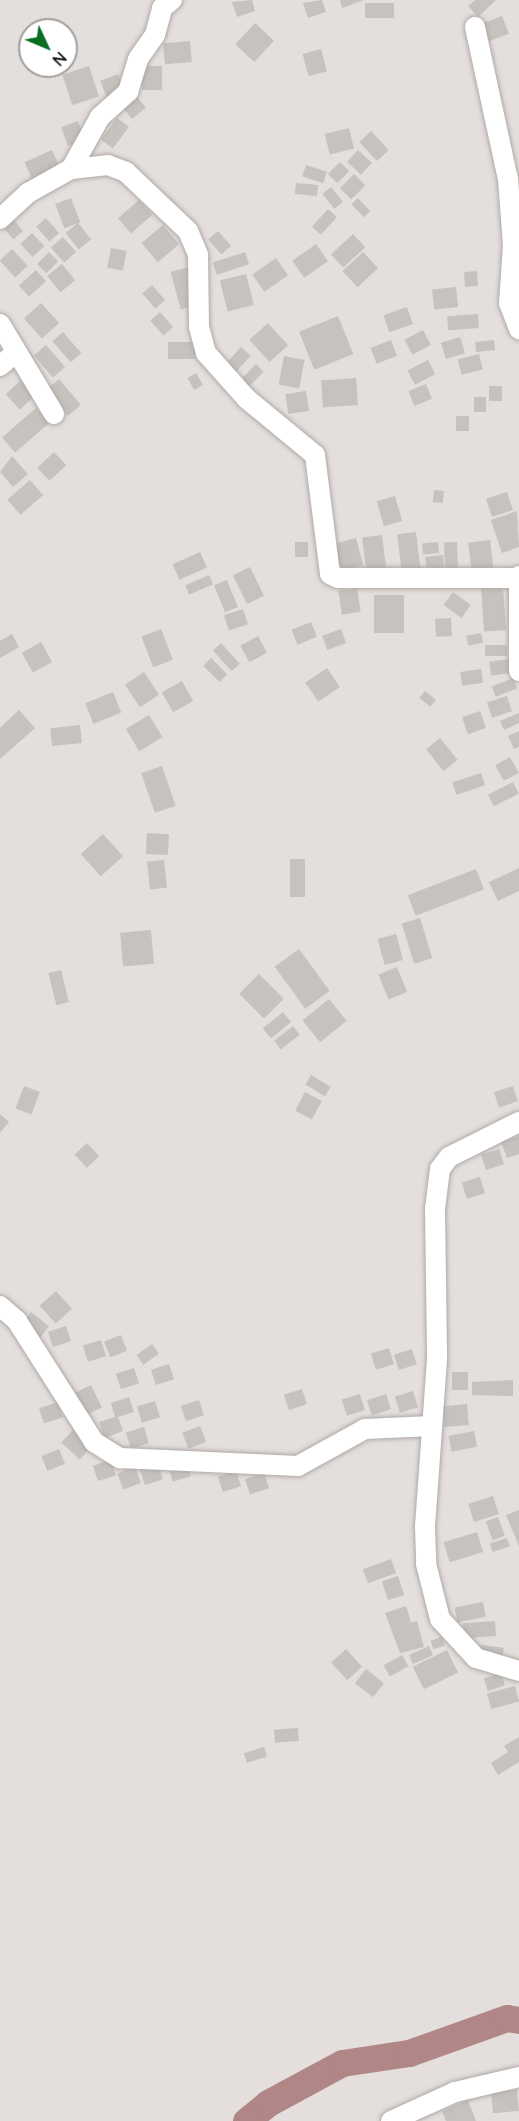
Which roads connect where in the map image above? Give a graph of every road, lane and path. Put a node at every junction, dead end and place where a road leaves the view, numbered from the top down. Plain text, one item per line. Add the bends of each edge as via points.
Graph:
1 (172, 0) edge
2 (475, 27) dead end
3 (71, 169) junction
4 (0, 219) edge
5 (0, 324) edge
6 (519, 329) edge
7 (7, 360) edge
8 (54, 414) dead end
9 (518, 577) edge
10 (519, 671) edge
11 (519, 1122) edge
12 (0, 1306) edge
13 (432, 1426) junction
14 (519, 1671) edge
15 (519, 2077) edge
16 (391, 2121) edge

1 - 3 street via 162,8 155,35 138,59 128,92 100,117
2 - 6 street via 508,179 513,245 509,303
3 - 4 street via 28,193
3 - 9 street via 108,165 126,172 188,231 198,255 199,327 206,353 247,399 309,448 320,465 330,574 338,578
5 - 7 street
7 - 8 street
9 - 10 street
11 - 13 street via 449,1157 440,1169 435,1209 437,1359
12 - 13 street via 17,1321 82,1427 100,1449 120,1458 298,1466 365,1429
13 - 14 street via 426,1564 440,1619 476,1658
15 - 16 street via 455,2092

